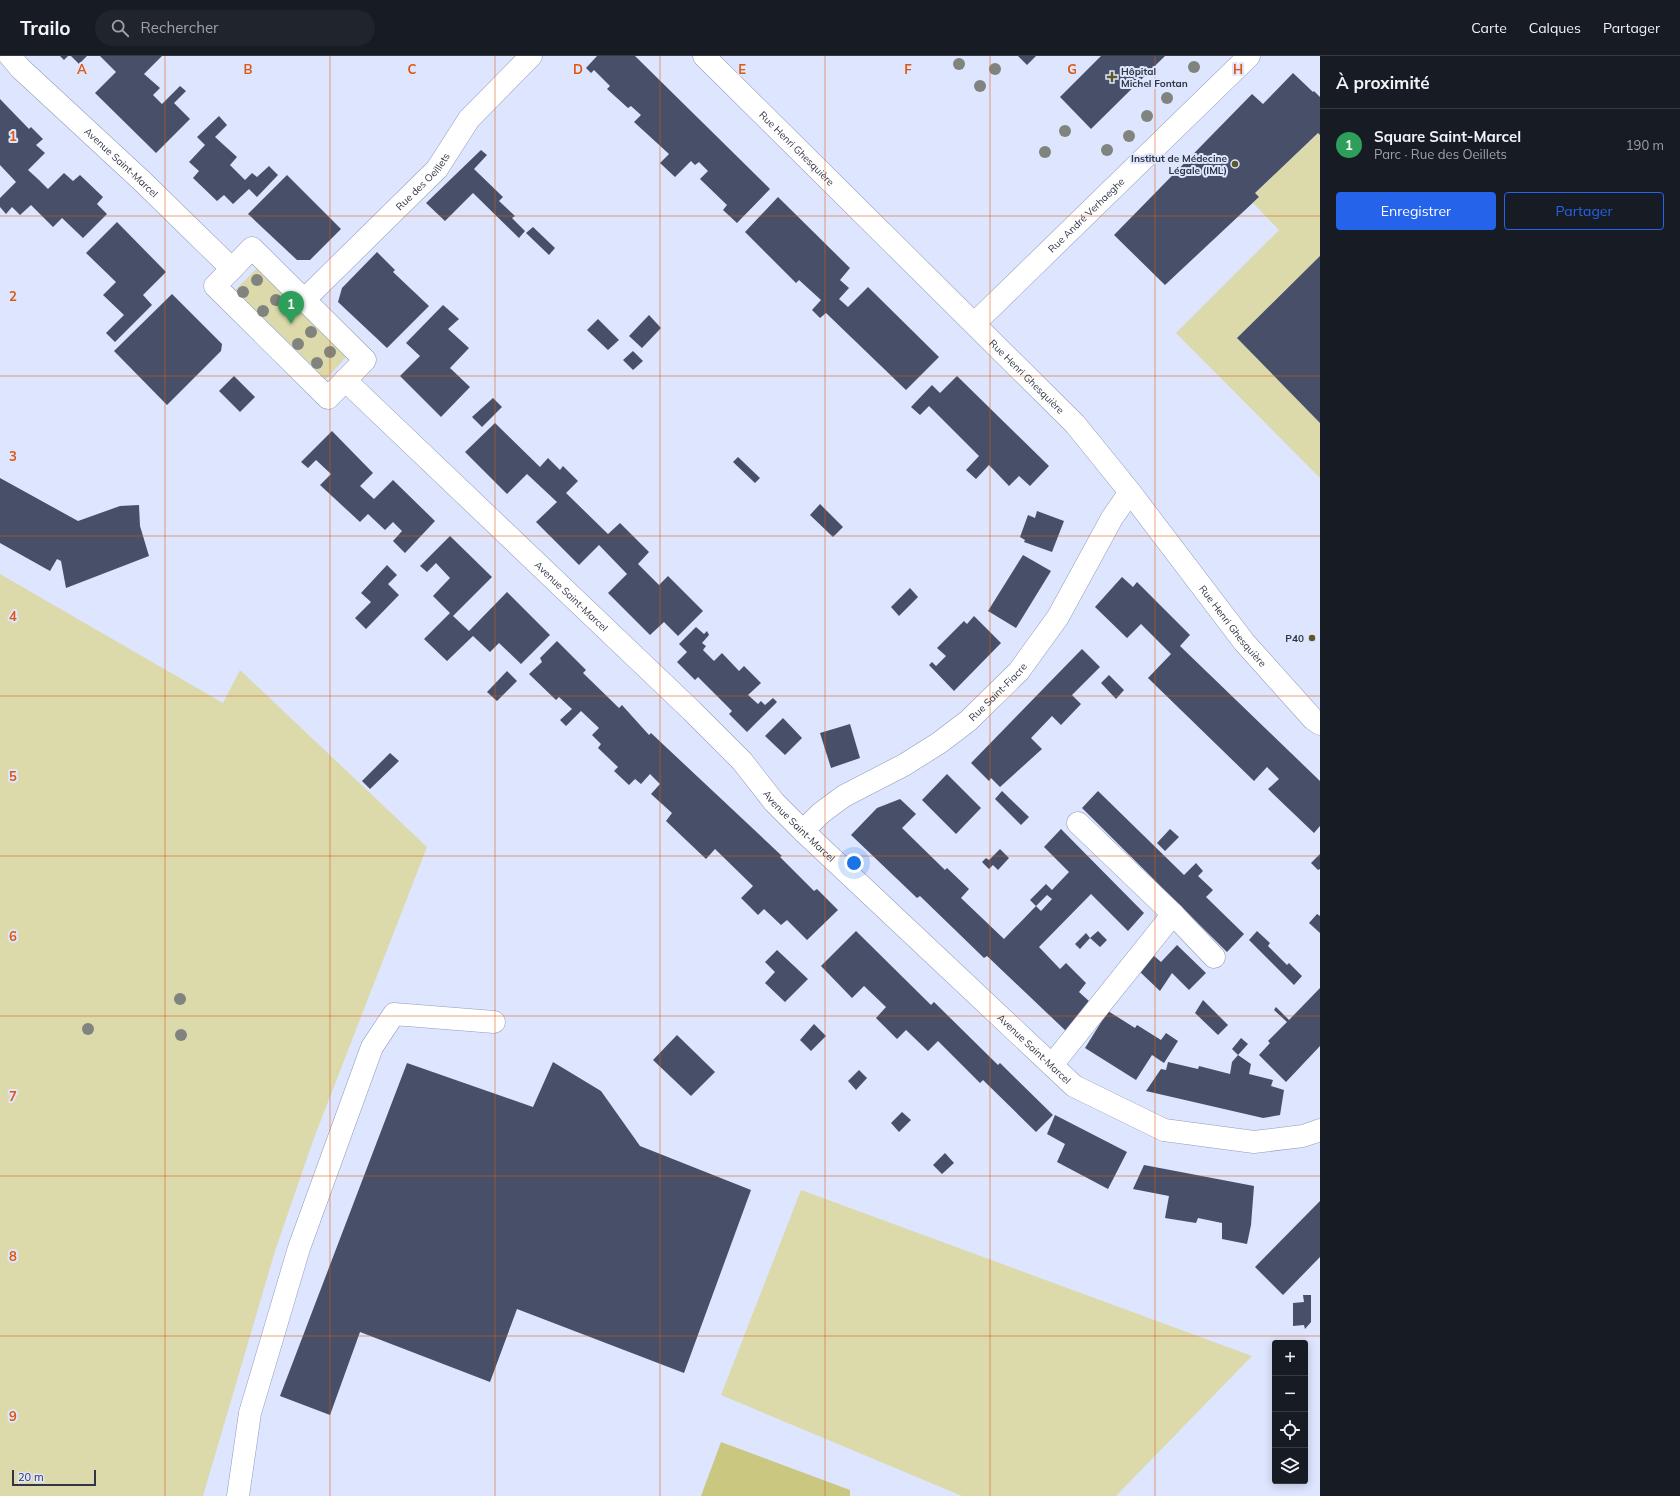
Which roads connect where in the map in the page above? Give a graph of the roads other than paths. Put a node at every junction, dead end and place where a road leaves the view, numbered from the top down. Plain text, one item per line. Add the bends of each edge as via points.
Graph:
1 (10, 56) edge
2 (532, 56) edge
3 (704, 56) edge
4 (1250, 56) edge
5 (232, 269) junction
6 (304, 300) junction
7 (975, 323) junction
8 (346, 380) junction
9 (1130, 492) junction
10 (1320, 724) edge
11 (1078, 823) dead end
12 (803, 831) junction
13 (1173, 914) junction
14 (1214, 957) dead end
15 (494, 1022) dead end
16 (1052, 1065) junction
17 (1320, 1130) edge
18 (238, 1496) edge

1 - 5 street, Avenue Saint-Marcel
2 - 6 street, Rue des Oeillets via 469,119 437,169
3 - 7 street, Rue Henri Ghesquière
4 - 7 street, Rue André Verhaeghe
5 - 6 street via 252,248
5 - 8 street via 215,286 328,398
6 - 8 street via 365,360
7 - 9 street, Rue Henri Ghesquière via 1075,424
8 - 12 street, Avenue Saint-Marcel via 692,711 742,761 774,802
9 - 10 street, Rue Henri Ghesquière via 1244,642
9 - 12 street, Rue Saint-Fiacre via 1112,518 1058,617 1019,672 968,721 939,743 904,765 844,796 821,813
11 - 13 street
12 - 16 street, Avenue Saint-Marcel
13 - 14 street
13 - 16 street
15 - 18 street via 394,1014 372,1047 299,1248 250,1413
16 - 17 street, Avenue Saint-Marcel via 1074,1086 1164,1130 1254,1142 1303,1136

